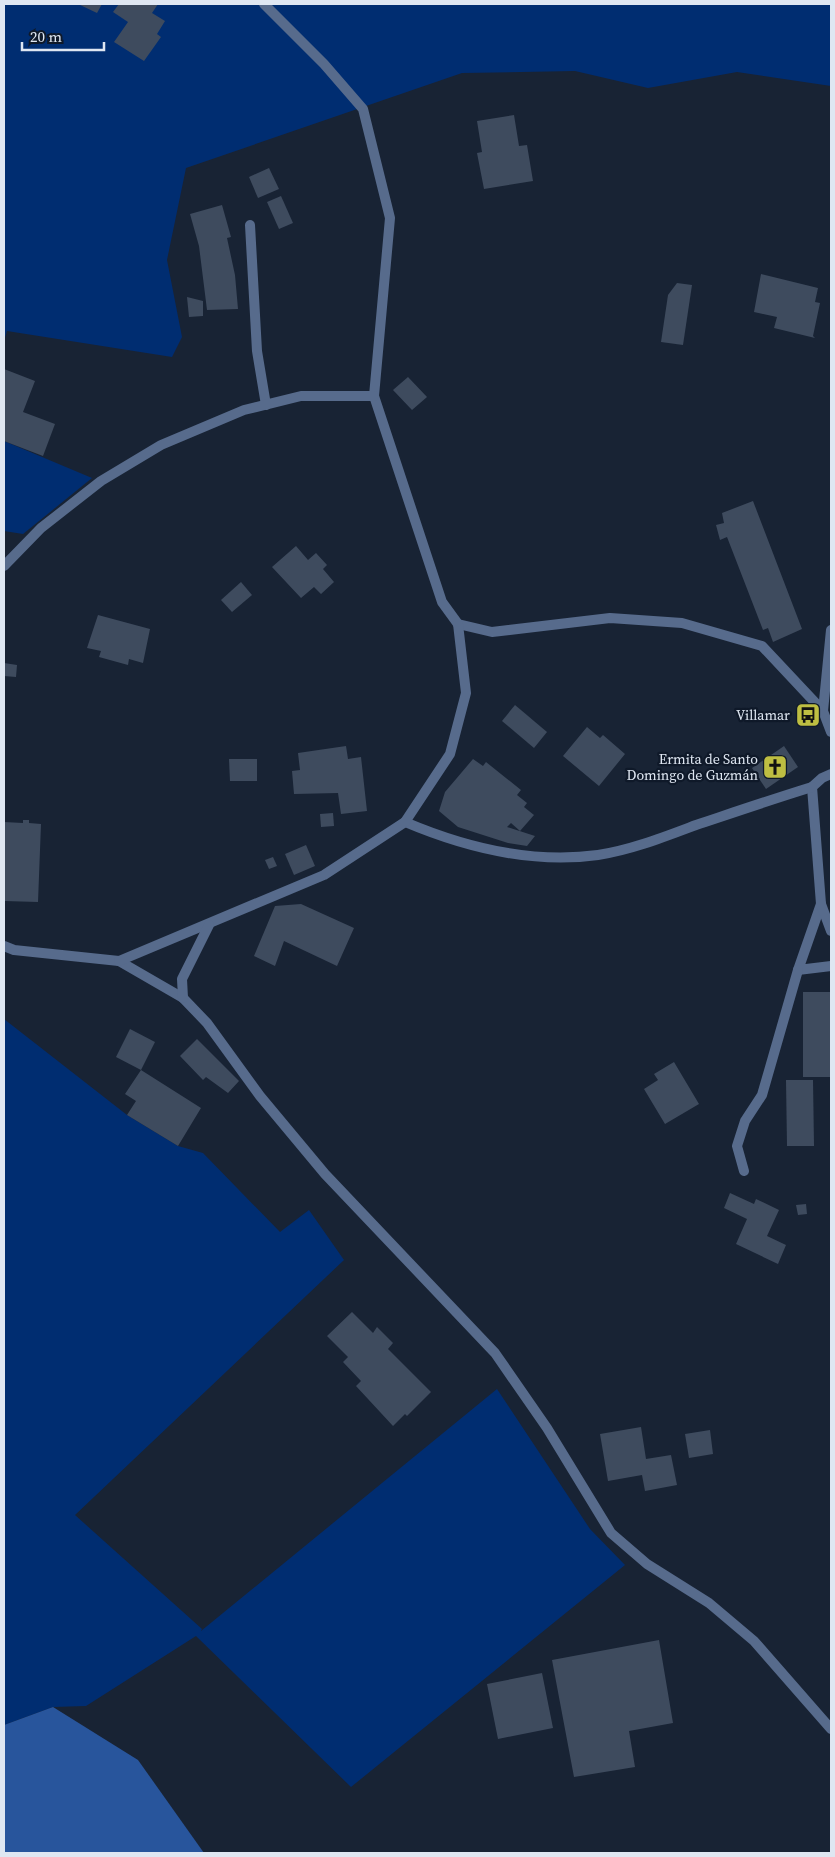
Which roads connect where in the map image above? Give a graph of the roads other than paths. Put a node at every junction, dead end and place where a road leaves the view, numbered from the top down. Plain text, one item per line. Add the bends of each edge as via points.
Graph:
1 (264, 4) edge
2 (250, 224) dead end
3 (374, 396) junction
4 (266, 405) junction
5 (4, 566) edge
6 (458, 624) junction
7 (831, 630) edge
8 (831, 649) edge
9 (823, 710) junction
10 (831, 732) edge
11 (831, 774) edge
12 (812, 787) junction
13 (405, 822) junction
14 (821, 904) junction
15 (209, 925) junction
16 (831, 931) edge
17 (4, 946) edge
18 (119, 961) junction
19 (831, 966) edge
20 (798, 970) junction
21 (183, 998) junction
22 (744, 1171) dead end
23 (831, 1729) edge

1 - 3 street via 363,109 390,218
2 - 4 street via 257,351
3 - 4 street via 301,396
3 - 6 street via 442,602
4 - 5 street via 244,410 161,445 102,481 41,528
6 - 9 street via 492,632 610,618 682,623 762,646
6 - 13 street via 466,693 450,754
7 - 8 street
8 - 9 street
9 - 10 street
11 - 12 street
12 - 13 street via 653,841 598,855 548,857 499,852 435,835
12 - 14 street
13 - 15 street via 324,875
14 - 16 street
14 - 20 street
15 - 18 street
15 - 21 street via 182,979
17 - 18 street via 14,950
18 - 21 street
19 - 20 street
20 - 22 street via 762,1095 745,1121 737,1146
21 - 23 street via 207,1023 260,1096 325,1174 496,1354 547,1428 611,1532 648,1564 709,1603 754,1641

